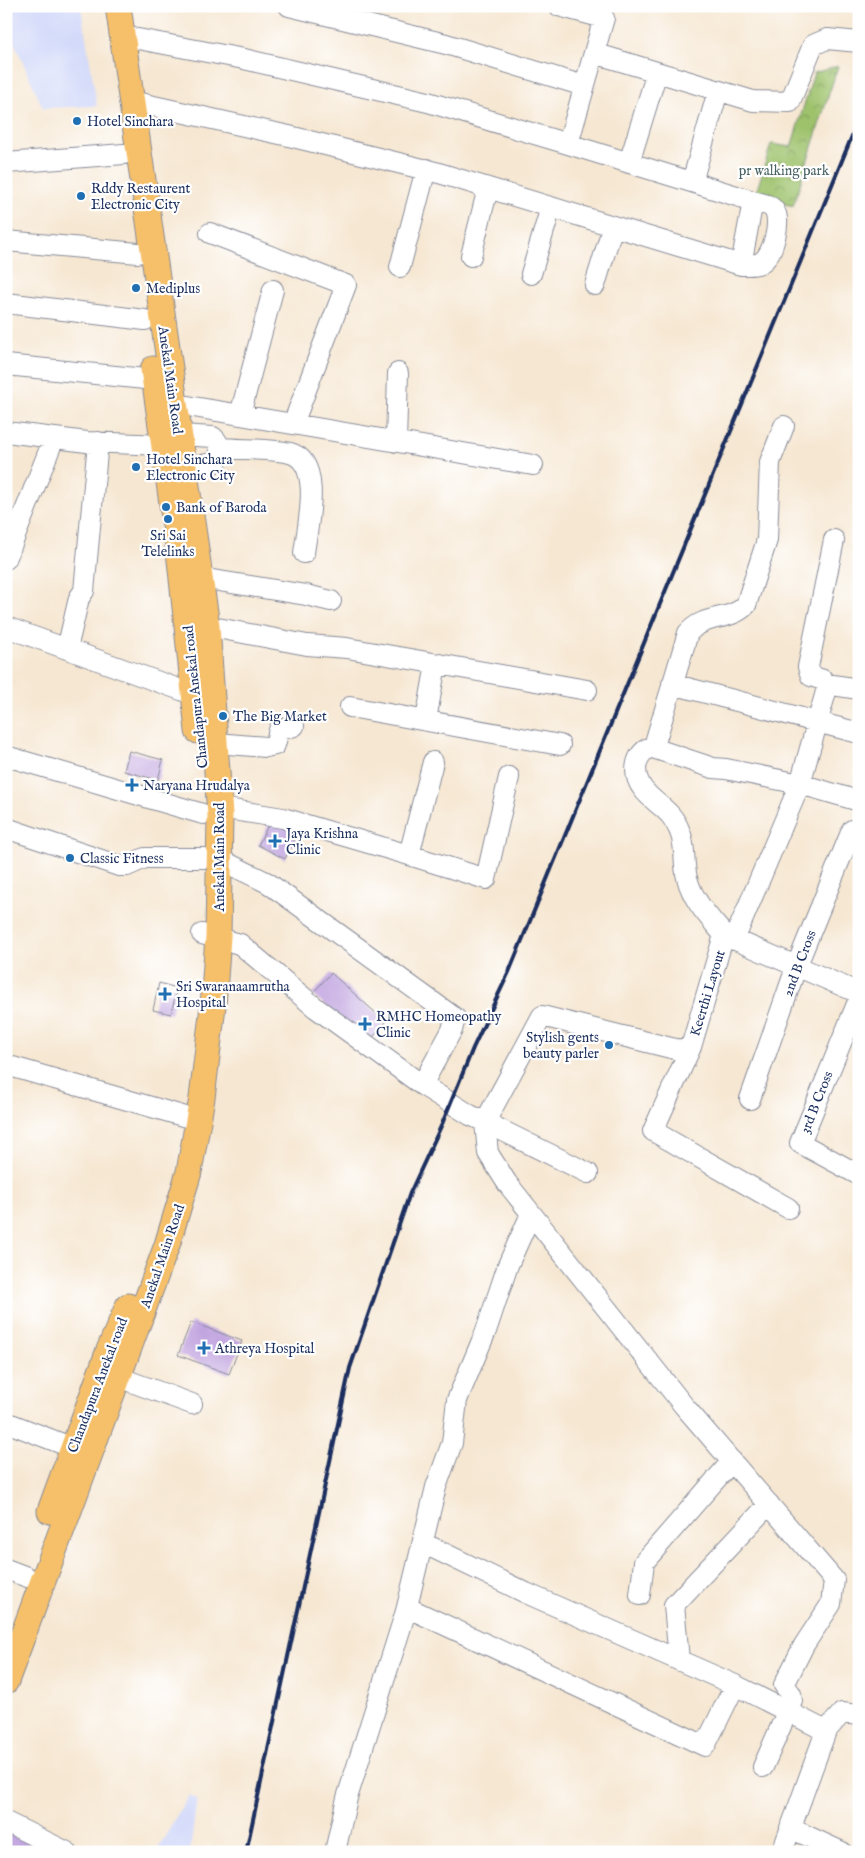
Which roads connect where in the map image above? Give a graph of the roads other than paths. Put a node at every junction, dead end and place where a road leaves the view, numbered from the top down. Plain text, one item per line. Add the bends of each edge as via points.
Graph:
1 (102, 6) edge
2 (118, 6) edge
3 (289, 6) edge
4 (559, 6) edge
5 (122, 36) junction
6 (859, 42) edge
7 (594, 53) junction
8 (657, 72) junction
9 (584, 86) junction
10 (718, 91) junction
11 (131, 101) junction
12 (568, 144) junction
13 (124, 154) junction
14 (629, 162) junction
15 (6, 163) edge
16 (426, 170) junction
17 (692, 182) junction
18 (488, 188) junction
19 (753, 202) junction
20 (551, 207) junction
21 (612, 226) junction
22 (210, 233) dead end
23 (6, 241) edge
24 (138, 253) junction
25 (471, 256) dead end
26 (741, 265) junction
27 (400, 267) dead end
28 (531, 274) dead end
29 (595, 285) dead end
30 (273, 290) dead end
31 (6, 303) edge
32 (145, 320) junction
33 (6, 365) edge
34 (398, 372) dead end
35 (163, 396) junction
36 (240, 415) junction
37 (293, 424) junction
38 (784, 426) dead end
39 (6, 432) edge
40 (54, 438) junction
41 (172, 440) junction
42 (98, 442) junction
43 (396, 442) junction
44 (220, 448) junction
45 (533, 465) dead end
46 (184, 469) junction
47 (834, 540) dead end
48 (304, 552) dead end
49 (6, 559) edge
50 (191, 578) junction
51 (331, 601) dead end
52 (207, 626) junction
53 (6, 627) edge
54 (67, 649) junction
55 (436, 664) junction
56 (672, 684) junction
57 (826, 684) junction
58 (859, 688) edge
59 (587, 690) dead end
60 (195, 695) junction
61 (350, 707) dead end
62 (426, 720) junction
63 (818, 723) junction
64 (294, 726) dead end
65 (859, 733) edge
66 (216, 743) junction
67 (560, 745) dead end
68 (654, 746) junction
69 (6, 756) edge
70 (434, 762) dead end
71 (509, 777) dead end
72 (800, 784) junction
73 (859, 801) edge
74 (211, 811) junction
75 (6, 828) edge
76 (852, 830) dead end
77 (409, 855) junction
78 (213, 859) junction
79 (210, 935) junction
80 (729, 938) junction
81 (797, 966) junction
82 (859, 993) edge
83 (859, 999) edge
84 (685, 1048) junction
85 (6, 1065) edge
86 (422, 1085) junction
87 (750, 1099) dead end
88 (186, 1117) junction
89 (485, 1122) junction
90 (588, 1173) dead end
91 (859, 1174) edge
92 (788, 1208) dead end
93 (531, 1214) junction
94 (118, 1377) junction
95 (192, 1404) dead end
96 (6, 1422) edge
97 (73, 1448) junction
98 (732, 1461) junction
99 (769, 1504) junction
100 (423, 1543) junction
101 (16, 1573) edge
102 (640, 1595) dead end
103 (406, 1611) junction
104 (6, 1631) edge
105 (679, 1660) junction
106 (6, 1681) edge
107 (735, 1685) junction
108 (788, 1711) junction
109 (859, 1715) edge
110 (826, 1731) junction
111 (763, 1767) dead end
112 (6, 1822) edge
113 (790, 1828) junction
114 (67, 1852) edge
115 (335, 1852) edge
116 (782, 1852) edge
117 (842, 1852) edge

1 - 13 main road
2 - 5 main road, Anekal Main Road
3 - 9 street via 446,44
4 - 7 street via 604,18
5 - 11 main road, Anekal Main Road
5 - 12 street via 244,59 428,102
6 - 10 street via 827,39 813,45 790,102 753,101
7 - 8 street
7 - 9 street
8 - 10 street
8 - 14 street
9 - 12 street
10 - 17 street
11 - 16 street
11 - 35 main road, Anekal Main Road
12 - 14 street
13 - 15 street
13 - 24 main road
14 - 17 street
16 - 18 street
16 - 27 street
17 - 19 street
18 - 20 street
18 - 25 street
19 - 26 street
19 - 26 street via 766,204 778,219 770,252 764,260 757,265
20 - 21 street
20 - 28 street
21 - 26 street
21 - 29 street
22 - 37 street via 346,285
23 - 24 street
24 - 32 main road
30 - 36 street
31 - 32 street
32 - 35 main road
33 - 35 street
34 - 43 street
35 - 36 street
35 - 41 main road, Anekal Main Road
36 - 37 street
37 - 43 street
38 - 56 street via 770,462 767,540 746,604 740,611 702,621 688,632
39 - 40 street
40 - 42 street
40 - 49 street
41 - 42 street
41 - 44 street via 213,437
41 - 46 main road, Anekal Main Road
41 - 50 main road, Chandapura Anekal road
42 - 54 street via 84,591 79,598
43 - 45 street
44 - 46 street via 216,462
44 - 48 street via 289,453 303,460 309,472 311,496
46 - 50 main road, Anekal Main Road
47 - 57 street via 808,667 811,676
50 - 51 street
50 - 52 main road, Anekal Main Road
50 - 60 main road, Chandapura Anekal road
52 - 55 street
52 - 66 main road, Anekal Main Road
53 - 54 street
54 - 60 street
55 - 59 street
55 - 62 street
56 - 63 street
56 - 68 street
57 - 58 street
57 - 63 street
60 - 74 main road, Chandapura Anekal road via 202,772
61 - 62 street
62 - 67 street
63 - 65 street
63 - 72 street
64 - 66 street via 279,730 275,745 266,747
66 - 74 main road, Anekal Main Road
68 - 72 street via 713,768
68 - 80 street via 645,748 636,760 636,774 643,789 666,809 681,833 687,878 697,903
69 - 74 street
70 - 77 street
71 - 77 street via 486,879
72 - 73 street
72 - 80 street
74 - 77 street via 283,818
74 - 78 main road, Anekal Main Road
75 - 78 street via 119,866 145,858
76 - 81 street, 2nd B Cross
78 - 79 main road, Anekal Main Road
78 - 86 street via 268,883 455,1018 452,1030
79 - 86 street via 240,944 316,1008
79 - 88 main road, Chandapura Anekal road
79 - 94 main road, Anekal Main Road via 203,1089 189,1172 167,1244
80 - 81 street, Keerthi Layout
80 - 84 street, Keerthi Layout
81 - 82 street, Keerthi Layout
81 - 87 street, 2nd B Cross
83 - 91 street, 3rd B Cross via 800,1144
84 - 89 street via 542,1016
84 - 92 street, Keerthi Layout via 653,1131
85 - 88 street
86 - 89 street
88 - 97 main road, Chandapura Anekal road via 158,1233 109,1350
89 - 90 street
89 - 93 street via 490,1158
93 - 98 street via 684,1406
93 - 100 street via 508,1265 457,1400 452,1443 436,1488
94 - 95 street
94 - 106 main road, Anekal Main Road
96 - 97 street
97 - 101 main road, Chandapura Anekal road
98 - 99 street
98 - 102 street via 644,1562
99 - 105 street via 674,1605
99 - 108 street via 834,1580 831,1604 804,1645 784,1685 791,1694
100 - 103 street
100 - 105 street
101 - 104 main road, Chandapura Anekal road
103 - 107 street via 417,1612 705,1746
103 - 115 street via 347,1798
105 - 107 street
107 - 108 street
108 - 110 street
108 - 111 street
109 - 110 street via 842,1714
110 - 113 street
112 - 114 street
113 - 116 street
113 - 117 street

